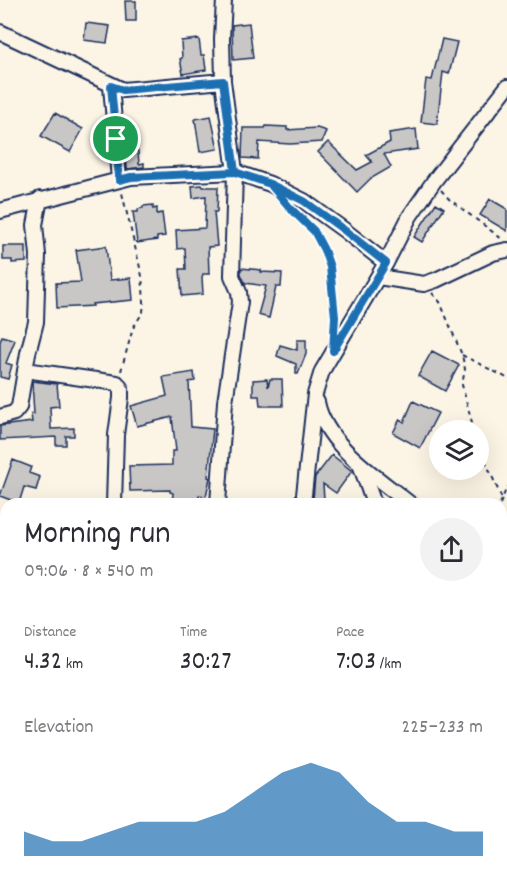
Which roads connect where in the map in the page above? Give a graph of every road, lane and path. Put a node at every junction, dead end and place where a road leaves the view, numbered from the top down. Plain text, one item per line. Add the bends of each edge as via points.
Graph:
1 (224, 0) edge
2 (0, 32) edge
3 (223, 81) junction
4 (111, 86) junction
5 (507, 87) edge
6 (235, 172) junction
7 (119, 180) junction
8 (434, 181) junction
9 (40, 199) junction
10 (291, 209) dead end
11 (0, 211) edge
12 (507, 244) edge
13 (507, 250) edge
14 (386, 263) junction
15 (378, 277) junction
16 (424, 284) junction
17 (334, 328) dead end
18 (462, 355) junction
19 (25, 370) junction
20 (507, 378) edge
21 (117, 383) junction
22 (315, 394) junction
23 (0, 417) edge
24 (471, 420) edge
25 (360, 464) junction
26 (489, 469) edge
27 (114, 498) edge
28 (218, 498) edge
29 (304, 498) edge
30 (372, 498) edge
31 (402, 498) edge
32 (502, 498) edge

1 - 3 street
2 - 4 street
3 - 4 street via 123,90
3 - 6 street
4 - 7 street
5 - 8 street
6 - 7 street
6 - 14 street via 304,201
6 - 28 street via 232,276 240,302 225,402
7 - 9 street
7 - 21 path via 142,276 144,301
8 - 12 path via 449,199
8 - 14 street via 410,216
9 - 11 street
9 - 19 street via 35,225 36,322
10 - 17 path via 314,231 324,250 330,267
13 - 16 street
14 - 15 street
15 - 16 street
15 - 22 street via 322,371
16 - 18 path via 440,302
18 - 20 path
18 - 24 path via 462,385
19 - 21 street
19 - 23 street via 19,408
21 - 27 street via 121,398
22 - 25 street via 328,428
22 - 29 street
25 - 30 street
25 - 31 street
26 - 32 path

